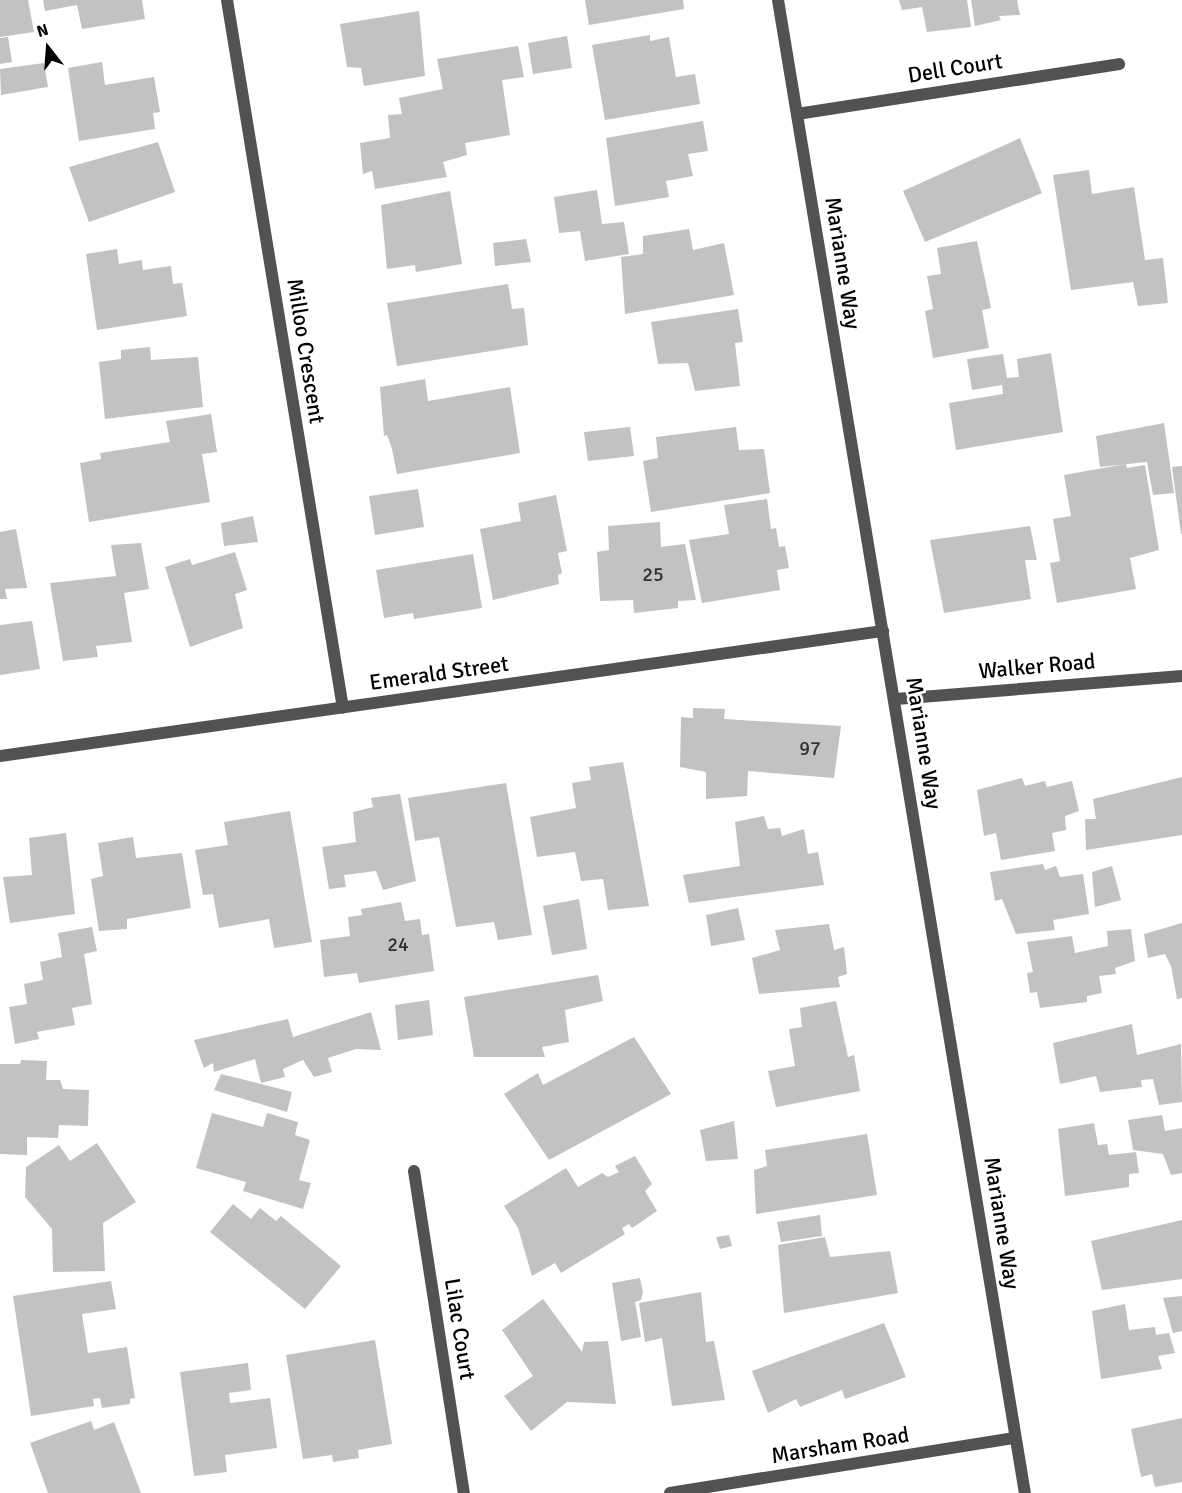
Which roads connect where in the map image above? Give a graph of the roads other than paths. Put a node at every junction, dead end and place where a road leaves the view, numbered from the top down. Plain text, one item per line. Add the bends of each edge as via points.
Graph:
1 (227, 0) edge
2 (778, 0) edge
3 (1119, 64) dead end
4 (797, 114) junction
5 (883, 631) junction
6 (1182, 676) edge
7 (896, 699) junction
8 (343, 708) junction
9 (0, 756) edge
10 (414, 1171) dead end
11 (1015, 1438) junction
12 (464, 1493) edge
13 (670, 1493) edge
14 (1025, 1493) edge

1 - 8 street, Milloo Crescent
2 - 4 street, Marianne Way
3 - 4 street, Dell Court
4 - 5 street, Marianne Way
5 - 7 street, Marianne Way
5 - 8 street, Emerald Street
6 - 7 street, Walker Road
7 - 11 street, Marianne Way
8 - 9 street, Emerald Street
10 - 12 street, Lilac Court
11 - 13 street, Marsham Road
11 - 14 street, Marianne Way

